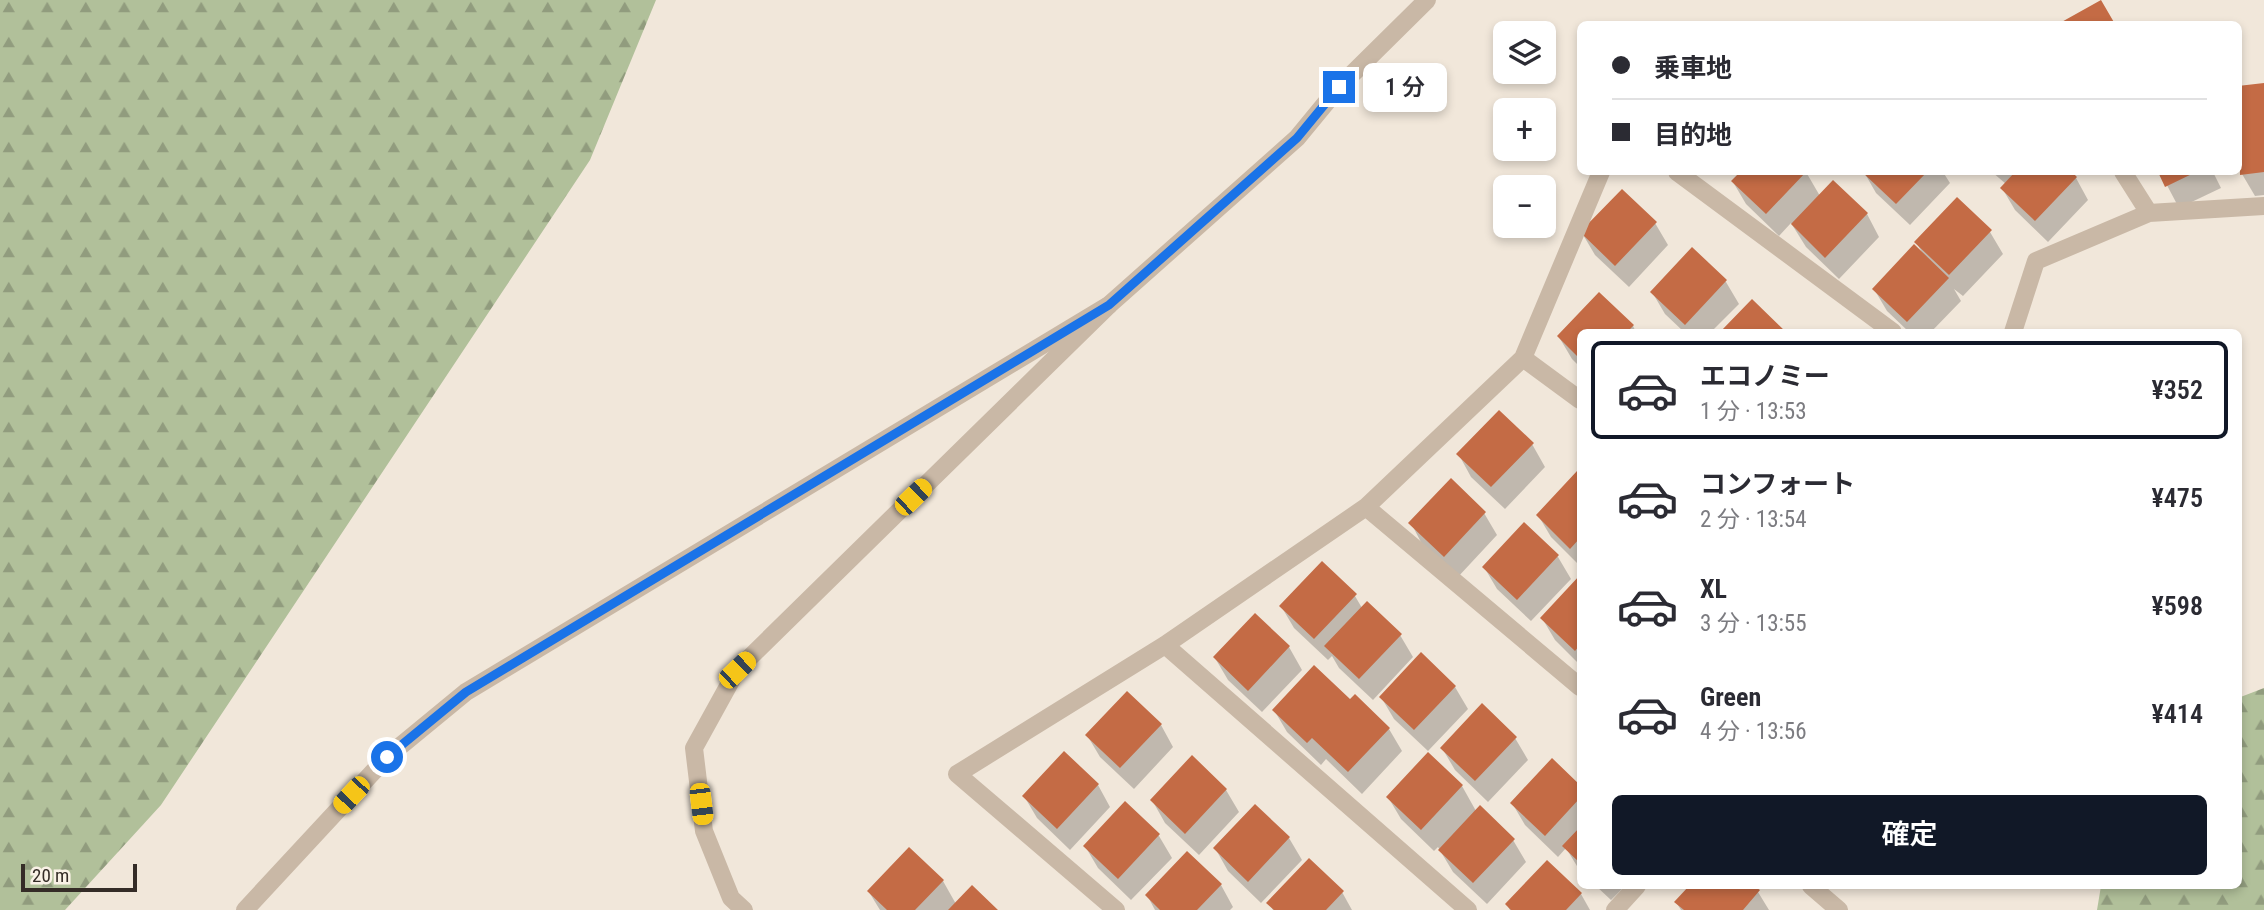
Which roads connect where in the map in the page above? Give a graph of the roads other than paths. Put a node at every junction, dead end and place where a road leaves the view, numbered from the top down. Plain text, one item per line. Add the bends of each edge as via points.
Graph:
1 (1427, 0) edge
2 (1600, 175) edge
3 (1682, 175) edge
4 (2125, 175) edge
5 (2264, 206) edge
6 (2149, 213) junction
7 (1109, 305) junction
8 (1889, 329) edge
9 (2014, 329) edge
10 (1523, 358) junction
11 (1577, 398) edge
12 (1366, 507) junction
13 (1165, 645) junction
14 (1577, 684) edge
15 (1634, 889) edge
16 (1814, 889) edge
17 (245, 910) edge
18 (744, 910) edge
19 (1116, 910) edge
20 (1468, 910) edge
21 (1615, 910) edge
22 (1839, 910) edge

1 - 7 street via 1339,87 1297,138
2 - 10 street
3 - 8 street
4 - 6 street
5 - 6 street
6 - 9 street via 2036,261
7 - 17 street via 466,692 387,757
7 - 18 street via 737,670 694,748 704,831 731,898
10 - 11 street
10 - 12 street
12 - 13 street
12 - 14 street
13 - 19 street via 957,774
13 - 20 street
15 - 21 street
16 - 22 street

